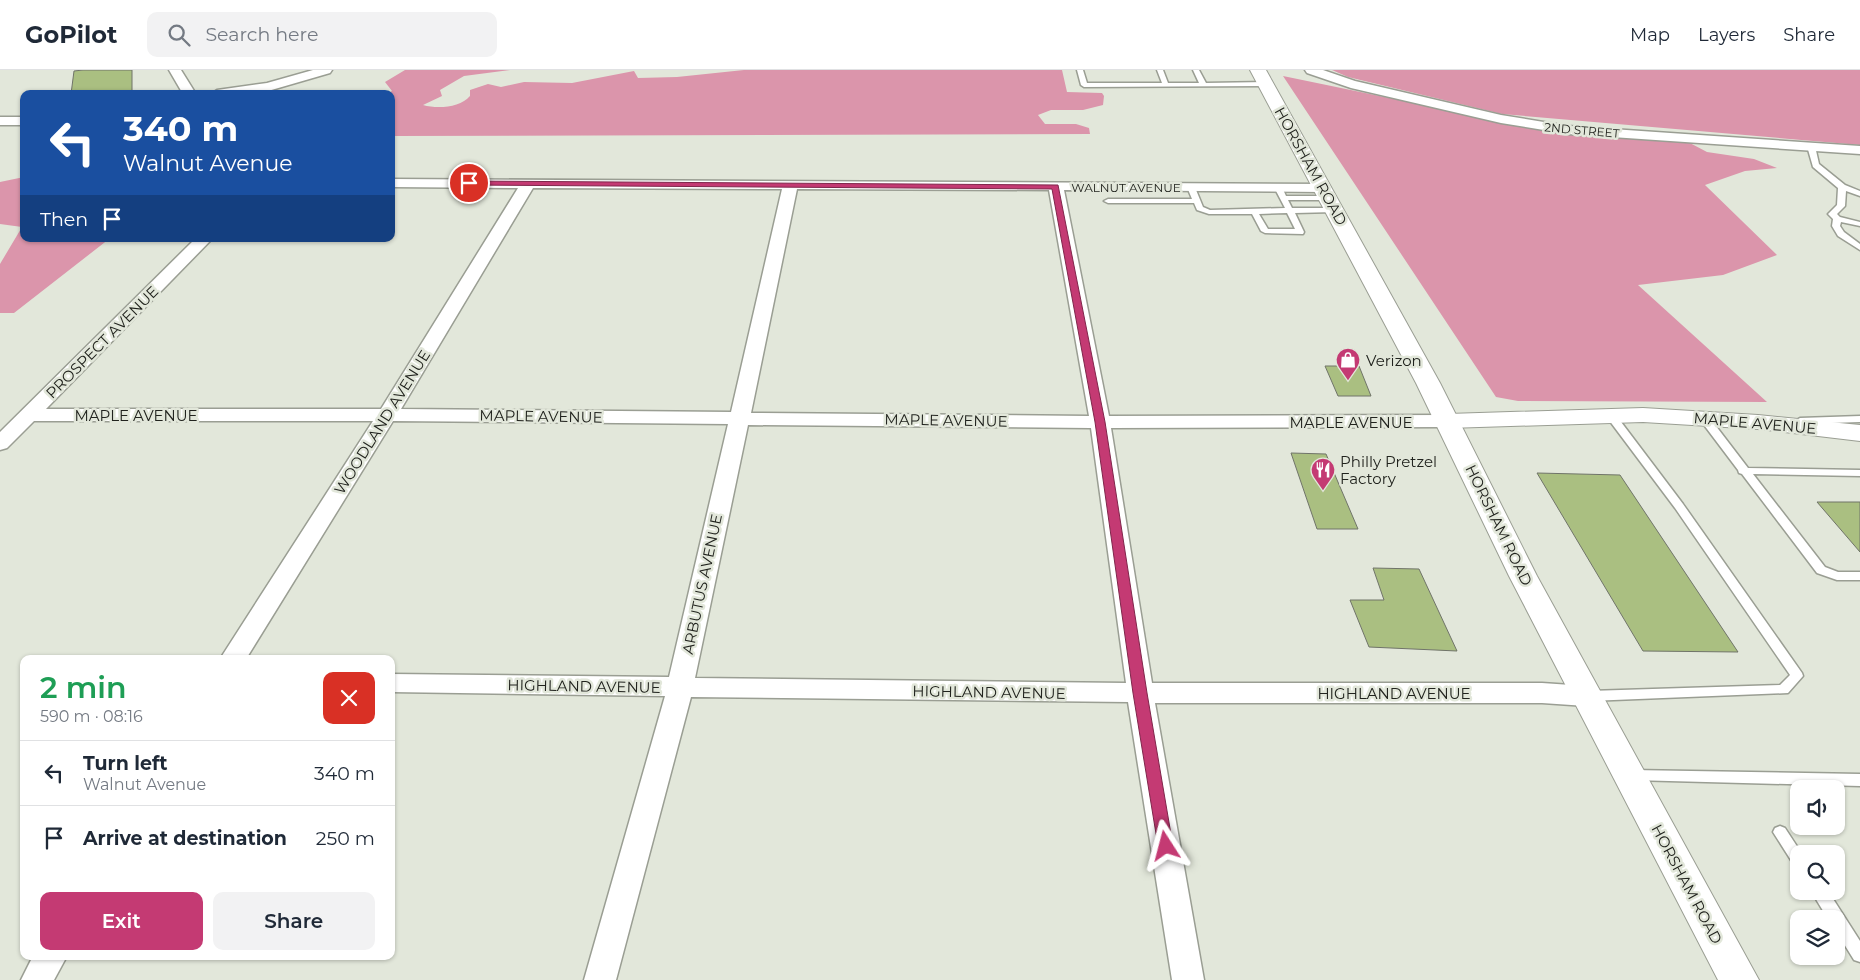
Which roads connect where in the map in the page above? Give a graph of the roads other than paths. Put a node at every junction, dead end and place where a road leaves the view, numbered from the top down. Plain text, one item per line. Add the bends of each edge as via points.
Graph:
1 (175, 70) edge
2 (326, 70) edge
3 (1080, 70) edge
4 (1160, 70) edge
5 (1196, 70) edge
6 (1311, 70) edge
7 (1262, 77) edge
8 (1166, 84) junction
9 (1203, 84) junction
10 (188, 90) edge
11 (246, 90) edge
12 (0, 121) edge
13 (20, 121) edge
14 (1811, 146) junction
15 (1860, 150) edge
16 (395, 182) edge
17 (528, 184) junction
18 (791, 184) junction
19 (1056, 187) junction
20 (1842, 188) junction
21 (1281, 192) junction
22 (1194, 194) junction
23 (1860, 194) edge
24 (1328, 198) junction
25 (1108, 200) dead end
26 (1254, 211) junction
27 (1290, 211) junction
28 (1837, 219) junction
29 (1860, 224) edge
30 (201, 242) edge
31 (1860, 248) edge
32 (31, 415) junction
33 (387, 415) junction
34 (1611, 416) junction
35 (739, 418) junction
36 (1705, 419) junction
37 (1860, 420) edge
38 (1448, 421) junction
39 (1100, 422) junction
40 (1758, 422) junction
41 (1860, 433) edge
42 (0, 444) edge
43 (1743, 471) junction
44 (1860, 473) edge
45 (1860, 576) edge
46 (237, 655) edge
47 (395, 683) edge
48 (680, 688) junction
49 (1140, 693) junction
50 (1586, 696) junction
51 (1628, 774) junction
52 (1860, 780) edge
53 (1780, 832) dead end
54 (1790, 847) edge
55 (1825, 900) edge
56 (1860, 955) edge
57 (50, 960) edge
58 (37, 980) edge
59 (600, 980) edge
60 (1188, 980) edge
61 (1739, 980) edge

1 - 10 street
2 - 11 street
3 - 8 lane via 1084,85
4 - 8 lane
5 - 9 lane
6 - 14 street, 2ND STREET via 1351,84 1526,125
7 - 9 lane
7 - 24 main road, HORSHAM ROAD
8 - 9 lane
12 - 13 street
14 - 15 street, 2ND STREET
14 - 20 lane via 1816,165
16 - 17 street, WALNUT AVENUE
17 - 18 street, WALNUT AVENUE
17 - 33 street, WOODLAND AVENUE
18 - 19 street, WALNUT AVENUE
18 - 35 street, ARBUTUS AVENUE
19 - 22 street, WALNUT AVENUE
19 - 39 street
20 - 23 lane
20 - 28 lane via 1841,206 1832,214
21 - 22 street, WALNUT AVENUE
21 - 24 street, WALNUT AVENUE
21 - 27 lane
22 - 25 lane
22 - 26 lane via 1203,211
24 - 27 lane
24 - 38 main road, HORSHAM ROAD
26 - 27 lane
26 - 27 lane via 1265,231 1300,232
28 - 29 lane
28 - 31 lane via 1840,234
30 - 32 street, PROSPECT AVENUE
32 - 33 street, MAPLE AVENUE
32 - 42 street, PROSPECT AVENUE
33 - 35 street, MAPLE AVENUE
33 - 46 street, WOODLAND AVENUE
34 - 36 main road, MAPLE AVENUE
34 - 38 main road, MAPLE AVENUE
34 - 50 lane via 1679,506 1796,676 1783,690
35 - 39 street, MAPLE AVENUE
35 - 48 street, ARBUTUS AVENUE
36 - 40 main road, MAPLE AVENUE
36 - 43 lane
37 - 40 lane
38 - 39 street, MAPLE AVENUE
38 - 50 main road, HORSHAM ROAD
39 - 49 street
40 - 41 main road, MAPLE AVENUE
43 - 44 lane
43 - 45 lane via 1821,570 1837,576
47 - 48 street, HIGHLAND AVENUE
48 - 49 street, HIGHLAND AVENUE
48 - 59 street, ARBUTUS AVENUE
49 - 50 street, HIGHLAND AVENUE via 1542,693
49 - 60 street
50 - 51 main road, HORSHAM ROAD
51 - 52 lane
51 - 61 main road, HORSHAM ROAD
53 - 54 lane
55 - 56 lane
57 - 58 street

